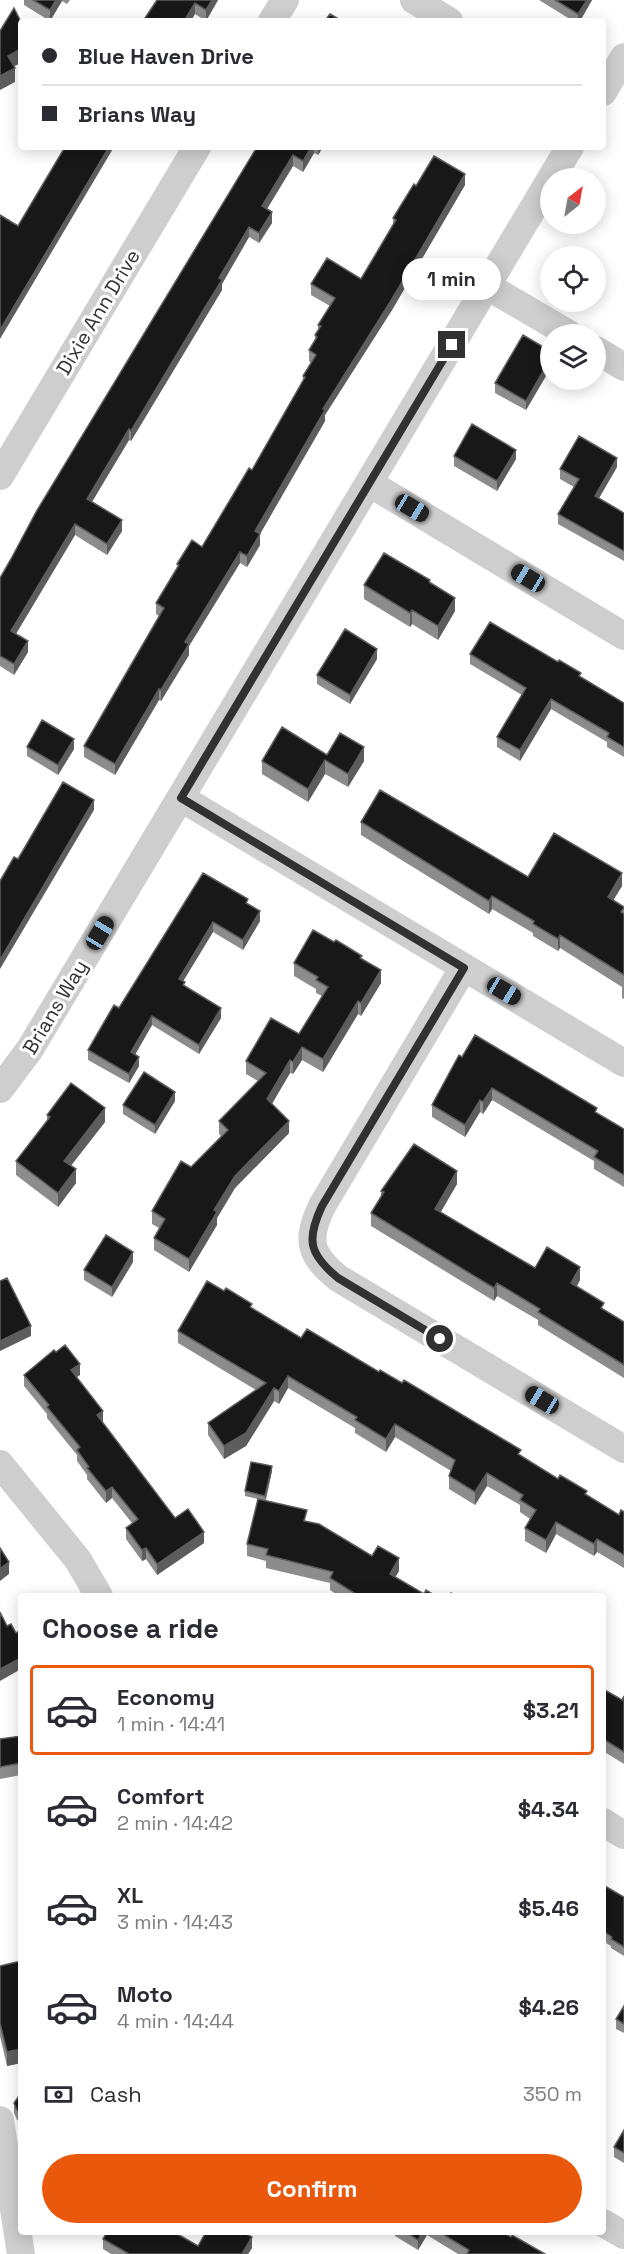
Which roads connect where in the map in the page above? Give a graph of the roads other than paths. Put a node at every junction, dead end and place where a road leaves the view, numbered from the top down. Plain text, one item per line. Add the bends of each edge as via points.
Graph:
1 (285, 0) edge
2 (414, 0) edge
3 (274, 18) edge
4 (444, 18) edge
5 (624, 57) edge
6 (606, 87) edge
7 (195, 150) edge
8 (568, 150) edge
9 (558, 168) edge
10 (540, 197) edge
11 (487, 286) junction
12 (552, 324) edge
13 (606, 356) edge
14 (624, 367) edge
15 (0, 476) edge
16 (369, 483) junction
17 (624, 636) edge
18 (181, 798) junction
19 (464, 968) junction
20 (624, 1063) edge
21 (0, 1089) edge
22 (624, 1449) edge
23 (0, 1464) edge
24 (97, 1593) edge
25 (606, 1824) edge
26 (624, 1835) edge
27 (0, 2120) edge
28 (606, 2225) edge
29 (18, 2235) edge
30 (18, 2235) edge
31 (624, 2235) edge
32 (21, 2254) edge

1 - 3 street
2 - 4 street
5 - 6 street
7 - 15 street, Dixie Ann Drive
8 - 9 street, Brians Way
10 - 11 street, Brians Way
11 - 12 street
11 - 16 street, Brians Way
13 - 14 street
16 - 17 street
16 - 18 street, Brians Way
18 - 19 street
18 - 21 street, Brians Way via 30,1049
19 - 20 street
19 - 22 street via 322,1206 311,1243 326,1268 338,1278
23 - 24 street via 78,1560
25 - 26 street
27 - 29 street
28 - 31 street
30 - 32 street

